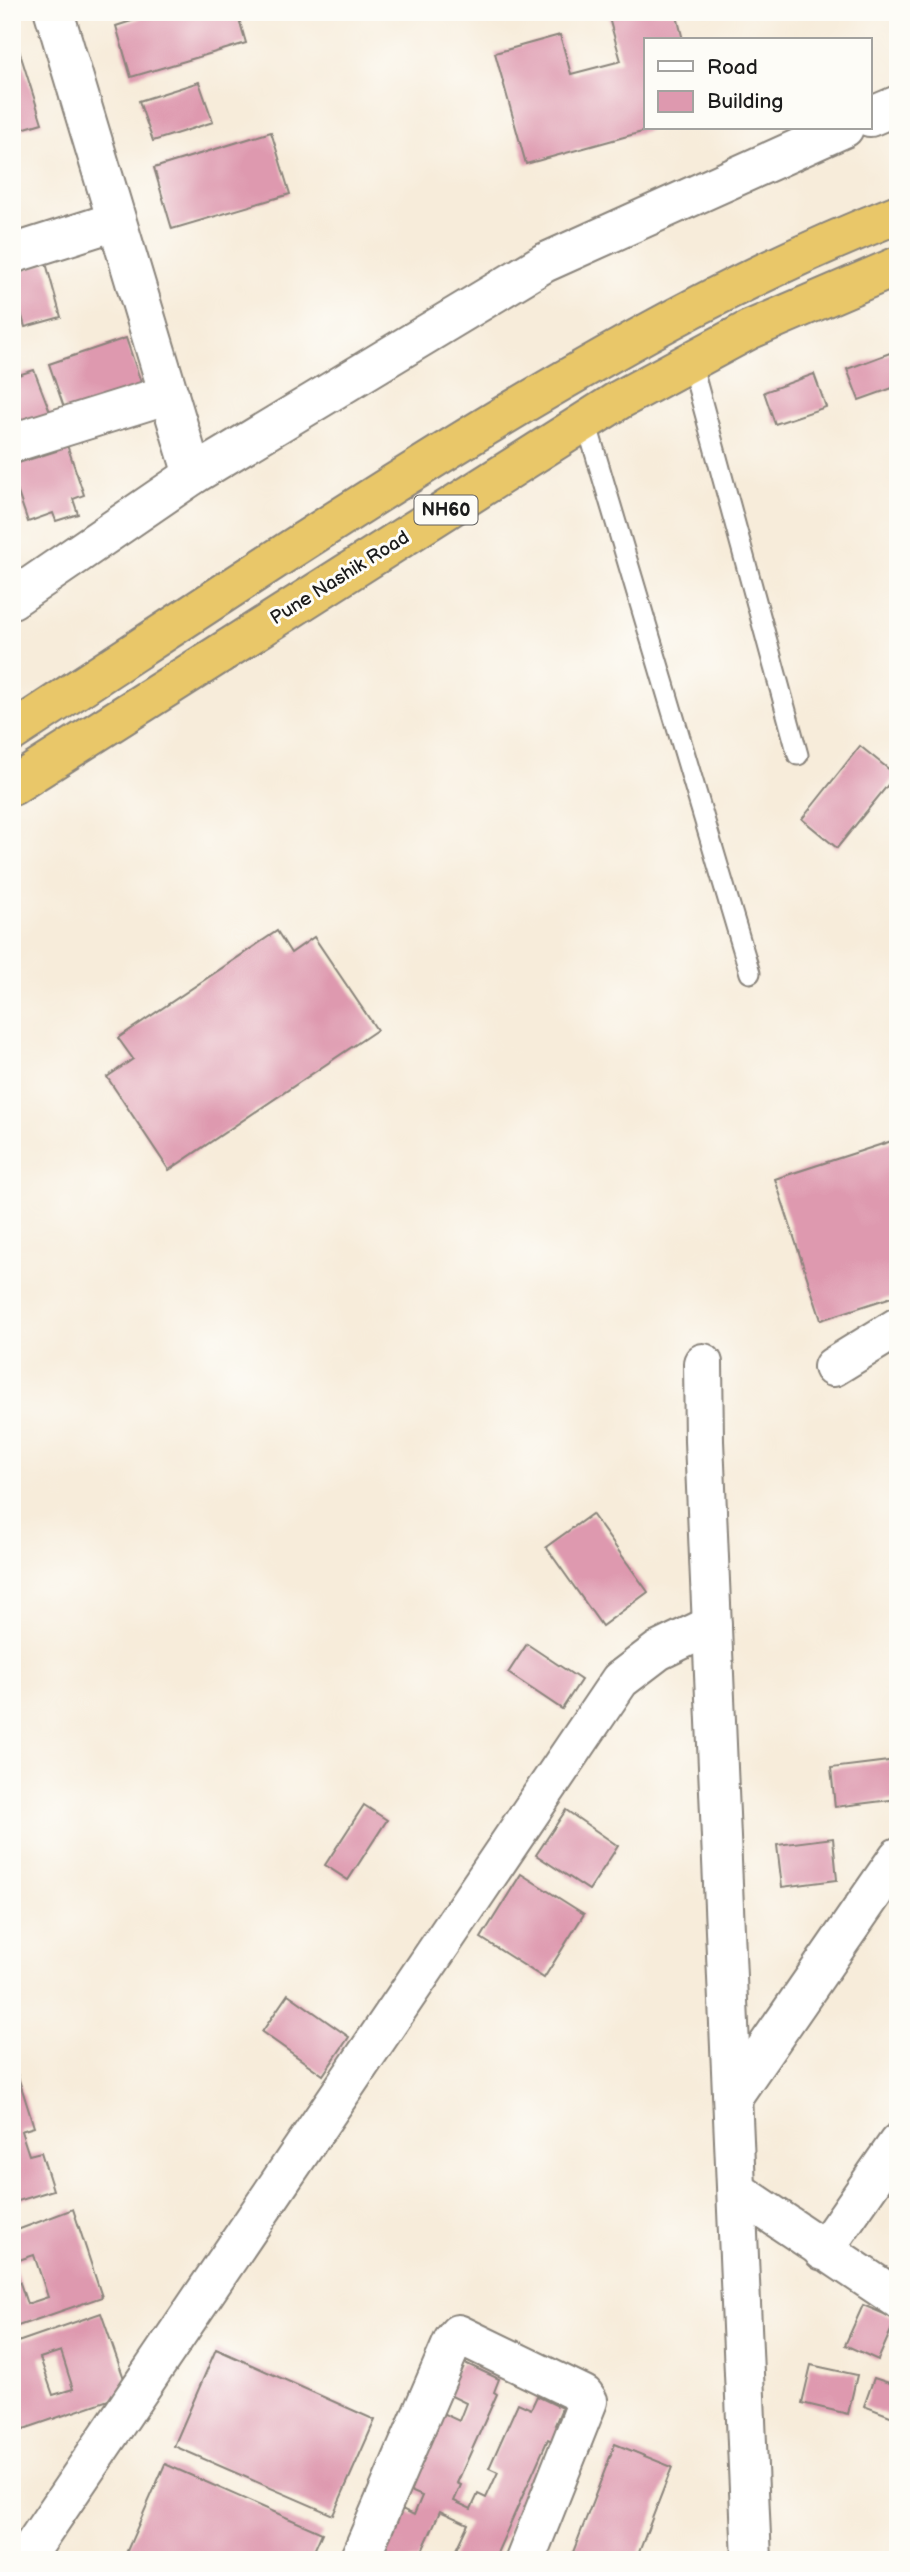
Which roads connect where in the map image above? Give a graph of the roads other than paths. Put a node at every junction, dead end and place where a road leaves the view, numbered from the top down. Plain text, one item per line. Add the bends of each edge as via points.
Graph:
1 (54, 12) edge
2 (898, 105) edge
3 (872, 116) edge
4 (840, 130) edge
5 (898, 214) edge
6 (116, 221) junction
7 (12, 254) edge
8 (898, 266) edge
9 (691, 362) junction
10 (169, 394) junction
11 (586, 422) junction
12 (12, 443) edge
13 (193, 475) junction
14 (12, 599) edge
15 (12, 732) edge
16 (798, 755) dead end
17 (12, 786) edge
18 (750, 973) dead end
19 (898, 1326) edge
20 (703, 1363) dead end
21 (833, 1367) dead end
22 (712, 1625) junction
23 (898, 1857) edge
24 (733, 2096) junction
25 (898, 2143) edge
26 (737, 2191) junction
27 (823, 2250) junction
28 (898, 2299) edge
29 (24, 2560) edge
30 (359, 2560) edge
31 (525, 2560) edge
32 (752, 2560) edge

1 - 6 street
2 - 3 street
4 - 13 street via 544,263
5 - 15 highway, NH60 via 716,294 587,365 400,479
6 - 7 street
6 - 10 street
8 - 9 highway, Pune Nashik Road / NH60 via 749,330
9 - 11 highway, Pune Nashik Road / NH60
9 - 16 lane
10 - 12 street
10 - 13 street
11 - 17 highway, Pune Nashik Road / NH60
11 - 18 lane
13 - 14 street
19 - 21 street
20 - 22 street
22 - 24 street
22 - 29 street via 658,1651 620,1679
23 - 24 street
24 - 26 street
25 - 27 street
26 - 27 street
26 - 32 street
27 - 28 street
30 - 31 street via 458,2334 584,2395 588,2401

